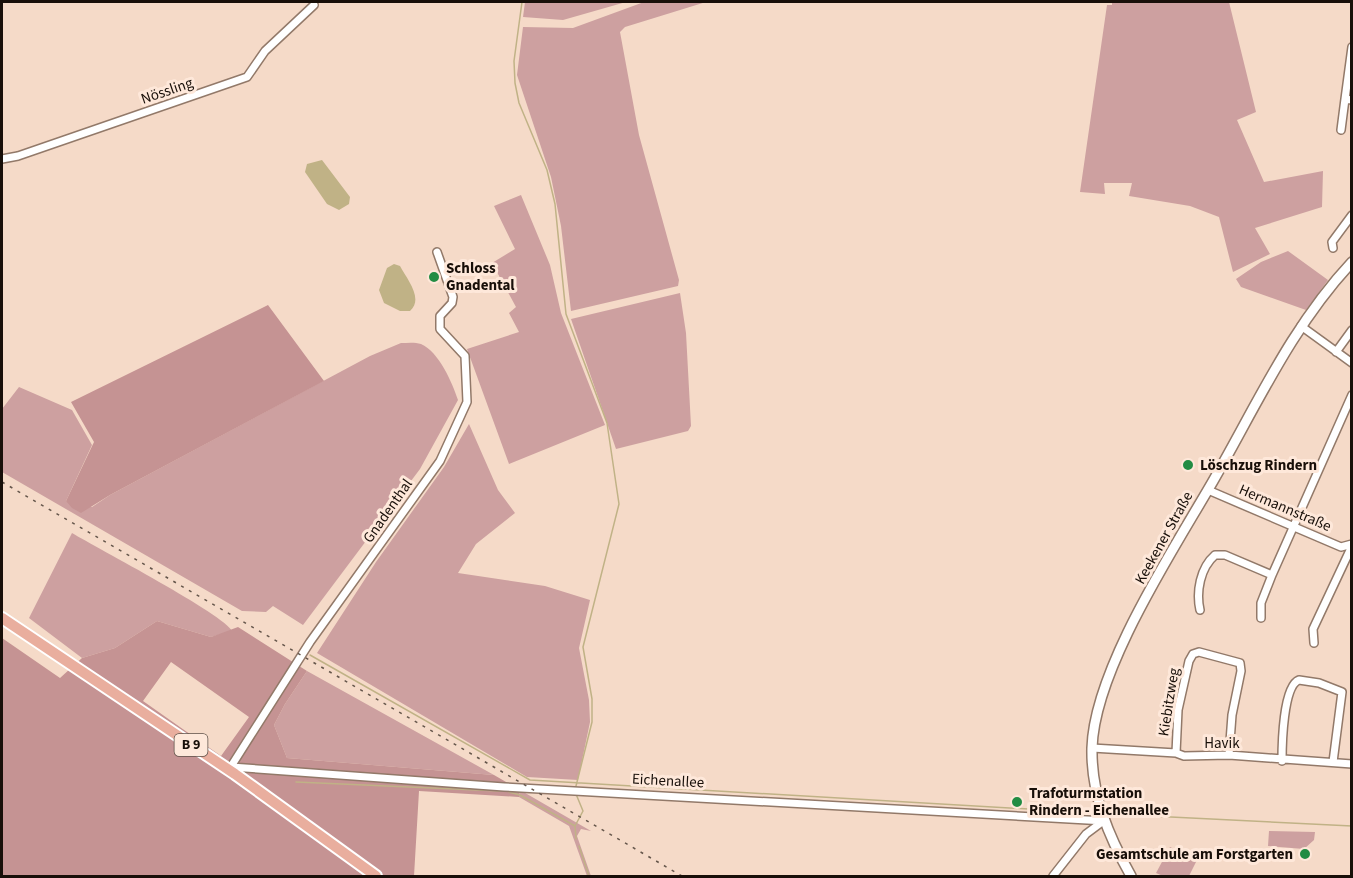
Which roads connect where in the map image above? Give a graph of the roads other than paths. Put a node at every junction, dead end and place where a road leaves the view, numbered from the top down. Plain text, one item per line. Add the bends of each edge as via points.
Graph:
1 (314, 5) dead end
2 (1351, 47) edge
3 (1348, 100) edge
4 (1341, 130) dead end
5 (2, 159) edge
6 (1352, 215) edge
7 (1333, 249) dead end
8 (437, 252) dead end
9 (1352, 262) edge
10 (1301, 326) junction
11 (1352, 330) edge
12 (1336, 352) junction
13 (1352, 363) edge
14 (1352, 395) edge
15 (1208, 490) junction
16 (1294, 528) junction
17 (1352, 545) edge
18 (1272, 575) junction
19 (1200, 610) dead end
20 (2, 618) edge
21 (1261, 618) dead end
22 (1314, 643) dead end
23 (1092, 748) junction
24 (1176, 753) junction
25 (1229, 755) junction
26 (1282, 761) junction
27 (1333, 762) junction
28 (1352, 764) edge
29 (230, 768) junction
30 (1105, 821) junction
31 (376, 876) edge
32 (1053, 876) edge
33 (1131, 876) edge

1 - 5 street, Nössling via 265,51 247,76
2 - 3 street
3 - 4 street
6 - 7 street via 1332,242
8 - 29 street, Gnadenthal via 453,297 440,316 440,329 463,352 467,402 440,461 310,642
9 - 10 main road, Keekener Straße
10 - 12 street
10 - 15 main road, Keekener Straße
11 - 12 street
12 - 13 street
14 - 16 street
15 - 16 street, Hermannstraße
15 - 23 main road, Keekener Straße via 1121,650 1102,699
16 - 17 street, Hermannstraße via 1341,547
16 - 18 street
17 - 22 street via 1313,629
18 - 19 street via 1225,555 1215,555 1208,562 1197,595
18 - 21 street via 1261,603
20 - 29 main road, B 9
23 - 24 street, Havik
23 - 30 main road, Keekener Straße via 1095,788
24 - 25 street, Havik
24 - 25 street, Kiebitzweg via 1178,710 1189,661 1199,652 1240,663
25 - 26 street, Havik
26 - 27 street, Havik
26 - 27 street via 1285,714 1293,685 1299,680 1342,692
27 - 28 street, Havik
29 - 30 street, Eichenallee
29 - 31 main road, B 9
30 - 32 street via 1086,834
30 - 33 main road, Keekener Straße

